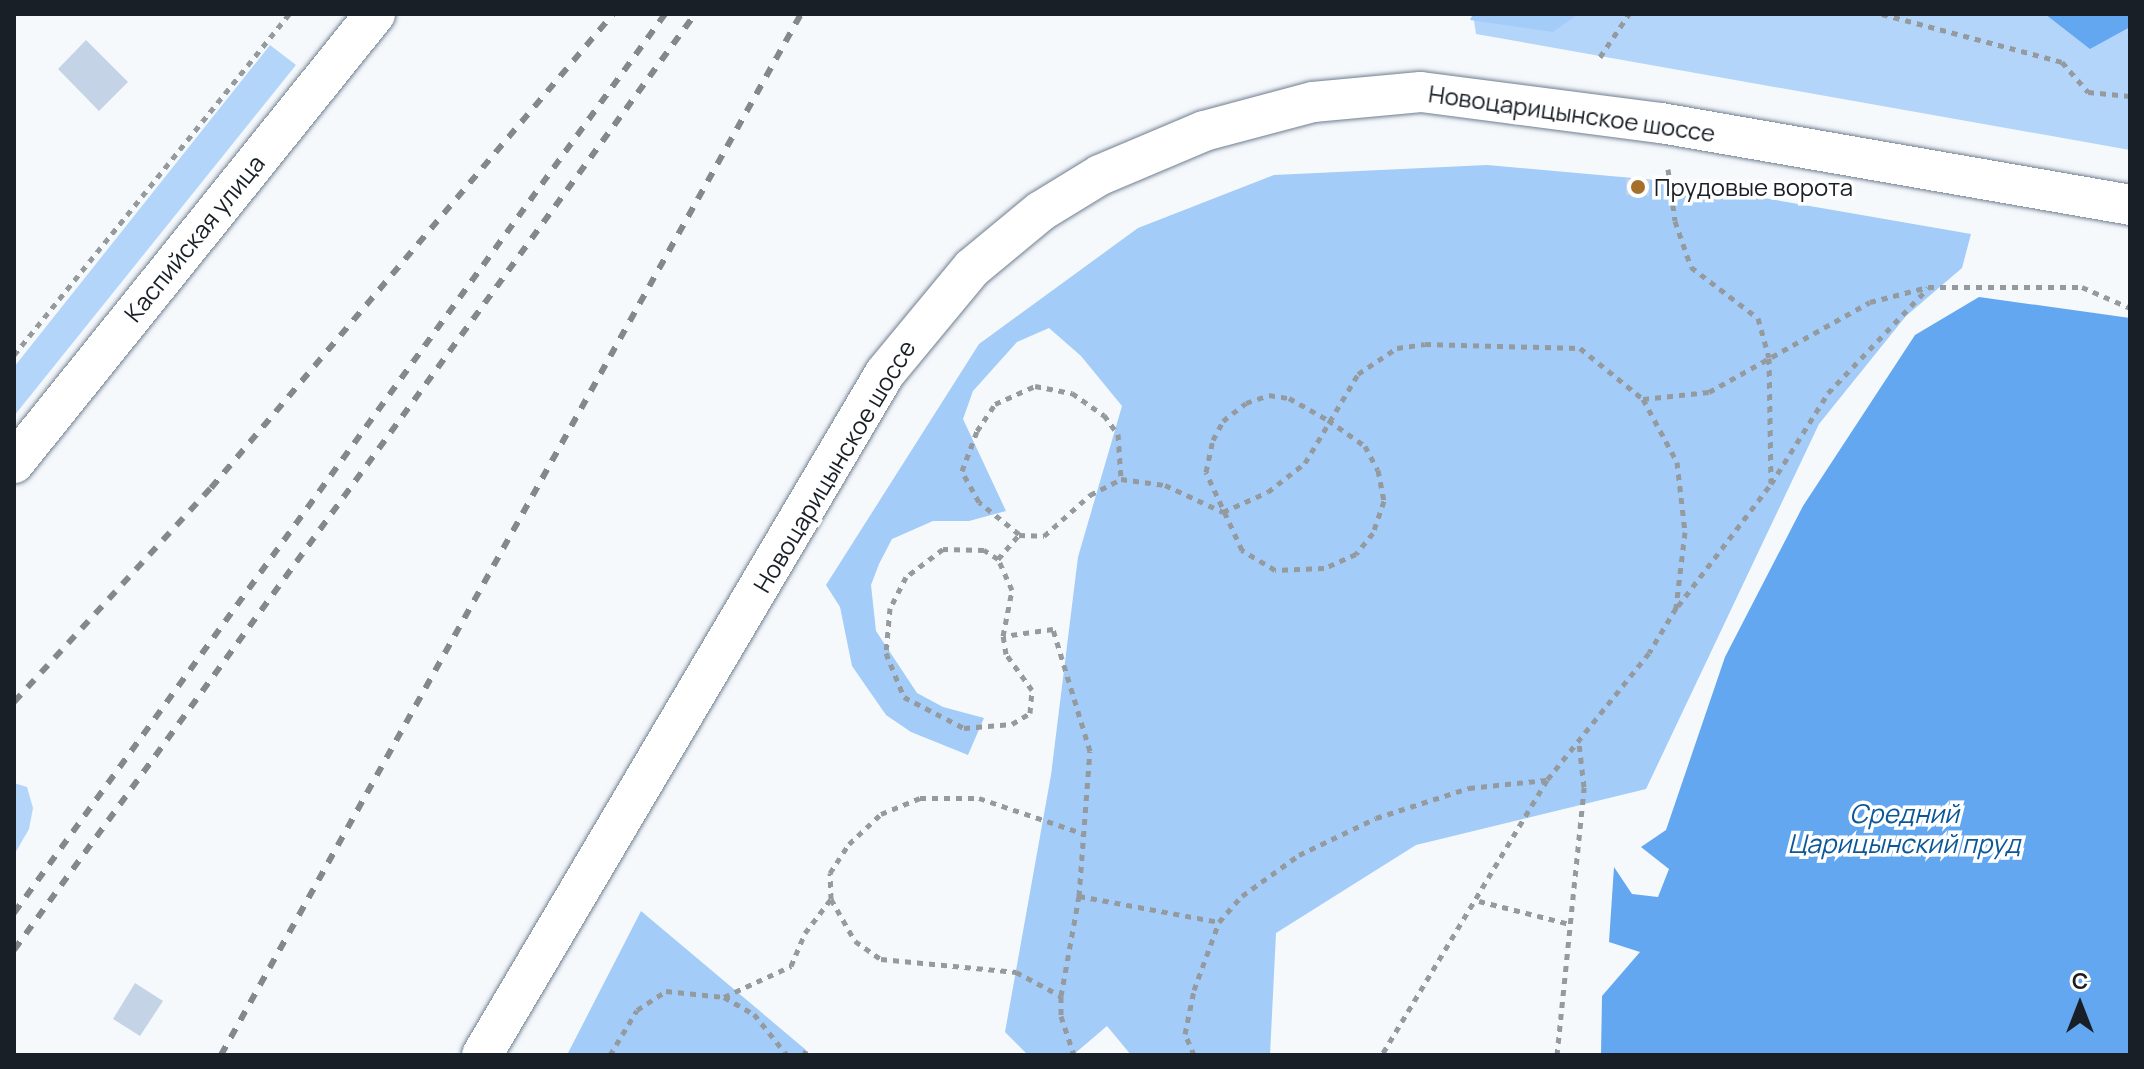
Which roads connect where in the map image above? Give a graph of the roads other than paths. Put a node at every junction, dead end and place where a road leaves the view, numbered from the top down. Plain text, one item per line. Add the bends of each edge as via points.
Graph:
1 (375, 14) edge
2 (2130, 205) edge
3 (14, 463) edge
4 (482, 1055) edge

1 - 3 main road, Каспийская улица
2 - 4 main road, Новоцарицынское шоссе via 1661,123 1421,92 1313,102 1204,131 1100,175 1041,211 972,268 885,373

